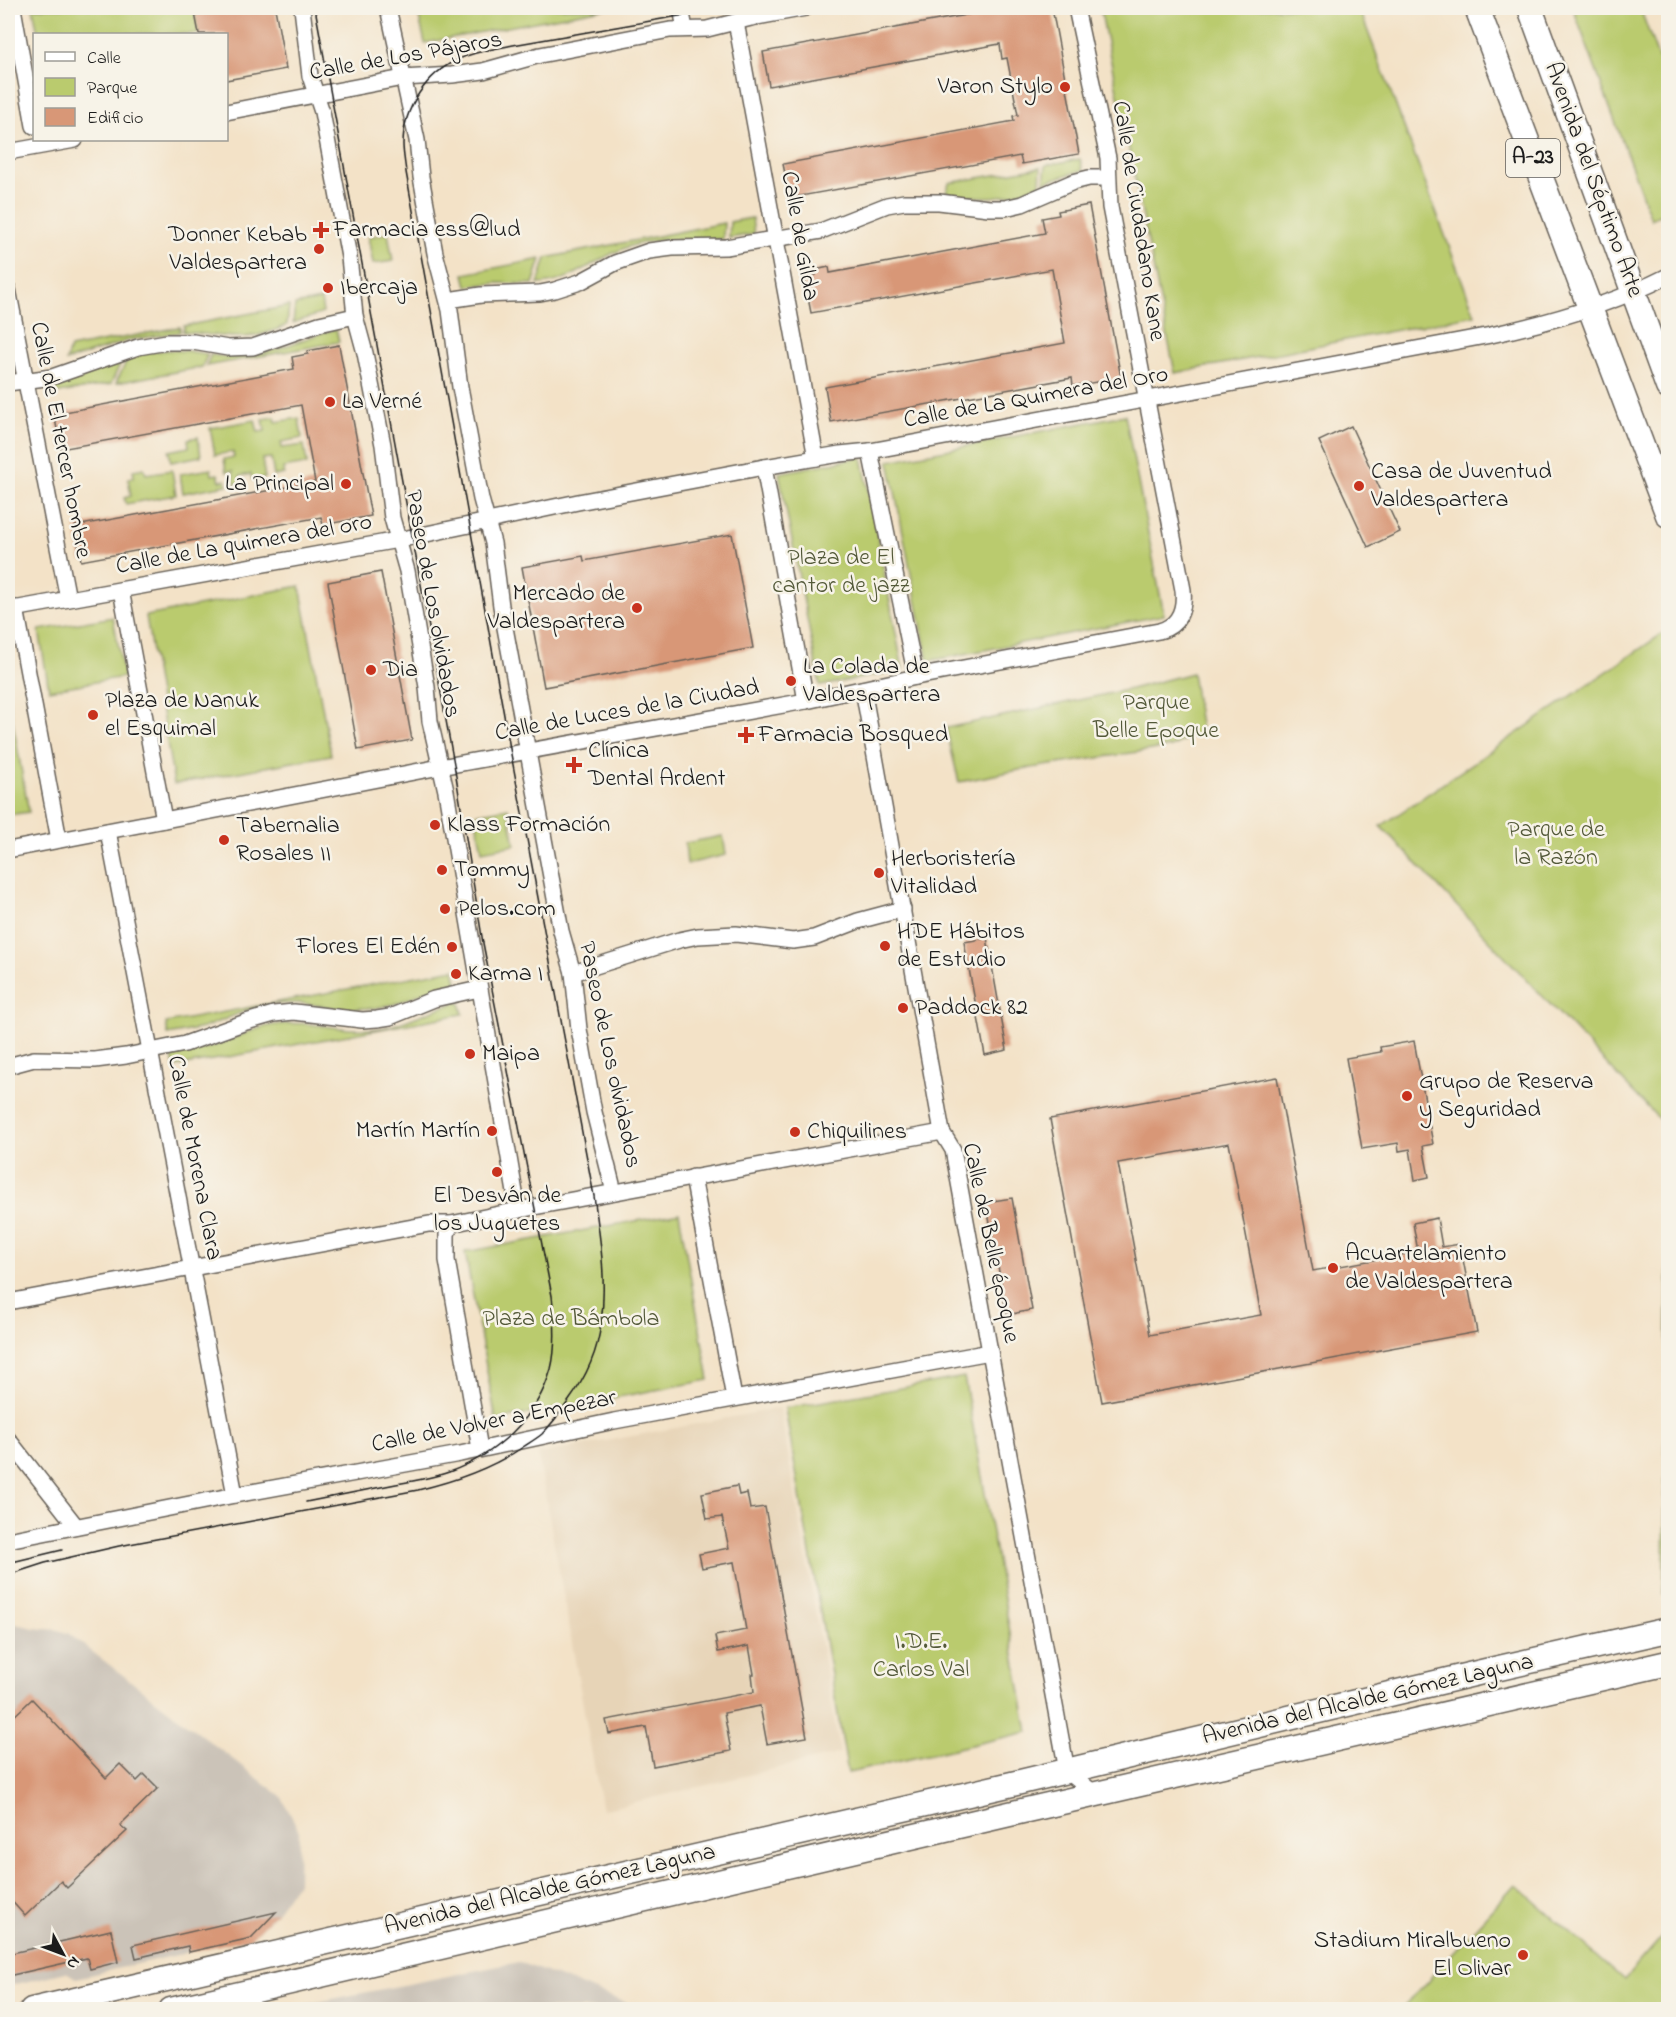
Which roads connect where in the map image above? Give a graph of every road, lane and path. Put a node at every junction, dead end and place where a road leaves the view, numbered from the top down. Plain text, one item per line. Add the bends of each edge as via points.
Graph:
1 (13, 8) edge
2 (302, 8) edge
3 (388, 8) edge
4 (681, 8) edge
5 (796, 8) edge
6 (1076, 8) edge
7 (1477, 8) edge
8 (1530, 8) edge
9 (736, 22) junction
10 (685, 29) junction
11 (403, 78) junction
12 (317, 95) junction
13 (228, 112) edge
14 (33, 120) edge
15 (63, 141) edge
16 (38, 143) edge
17 (8, 152) edge
18 (1108, 178) junction
19 (776, 238) junction
20 (1668, 276) edge
21 (8, 289) edge
22 (1633, 292) junction
23 (448, 300) junction
24 (1590, 308) junction
25 (355, 316) junction
26 (25, 381) junction
27 (8, 383) edge
28 (1668, 387) edge
29 (1146, 400) junction
30 (870, 452) junction
31 (816, 458) junction
32 (764, 467) junction
33 (1668, 515) edge
34 (487, 521) junction
35 (398, 540) junction
36 (121, 590) junction
37 (68, 599) junction
38 (12, 609) edge
39 (1179, 618) joint
40 (916, 676) junction
41 (863, 689) junction
42 (806, 701) junction
43 (529, 751) junction
44 (440, 767) junction
45 (164, 820) junction
46 (108, 831) junction
47 (59, 840) junction
48 (8, 850) edge
49 (903, 909) junction
50 (573, 973) junction
51 (479, 989) junction
52 (151, 1051) junction
53 (8, 1066) edge
54 (942, 1132) junction
55 (693, 1178) junction
56 (614, 1192) junction
57 (518, 1210) junction
58 (451, 1224) junction
59 (192, 1268) junction
60 (8, 1302) edge
61 (990, 1352) junction
62 (734, 1398) junction
63 (8, 1439) edge
64 (480, 1449) junction
65 (236, 1495) junction
66 (76, 1526) junction
67 (8, 1540) edge
68 (1668, 1630) edge
69 (1668, 1663) edge
70 (1067, 1771) junction
71 (1095, 1794) junction
72 (32, 2010) edge
73 (171, 2010) edge

1 - 14 street
2 - 12 street, Paseo de Los olvidados via 310,76
3 - 11 street, Paseo de Los olvidados
4 - 10 street
5 - 9 street, Calle de Los Pájaros
6 - 18 street, Calle de Ciudadano Kane via 1108,158
7 - 24 main road, Avenida del Séptimo Arte / A-23
8 - 22 main road, Avenida del Séptimo Arte
9 - 10 street, Calle de Los Pájaros
9 - 19 street, Calle de Gilda
10 - 11 street, Calle de Los Pájaros via 540,55 483,71
11 - 12 street, Calle de Los Pájaros
11 - 23 street, Paseo de Los olvidados via 435,253
12 - 13 street, Calle de Los Pájaros
12 - 25 street, Paseo de Los olvidados via 349,257
15 - 16 street
16 - 17 street
18 - 19 street via 1073,182 1005,208 939,202 887,205 821,231
18 - 29 street, Calle de Ciudadano Kane
19 - 23 street via 726,247 649,251 555,290
19 - 31 street, Calle de Gilda
20 - 22 street, Calle de La Quimera del Oro
21 - 26 street, Calle de El tercer hombre
22 - 24 street, Calle de La Quimera del Oro
22 - 28 main road, Avenida del Séptimo Arte
23 - 34 street, Paseo de Los olvidados via 460,387
24 - 29 street, Calle de La Quimera del Oro via 1491,335
24 - 33 main road, Avenida del Séptimo Arte / A-23
25 - 26 street via 253,347 228,348 193,342 138,347 52,377
25 - 35 street, Paseo de Los olvidados via 383,445
26 - 27 street
26 - 37 street, Calle de El tercer hombre
29 - 30 street, Calle de La Quimera del Oro
29 - 39 street, Calle de Ciudadano Kane via 1183,590
30 - 31 street, Calle de La Quimera del Oro
30 - 40 street
31 - 32 street, Calle de La Quimera del Oro
32 - 34 street, Calle de La Quimera del Oro
32 - 42 street
34 - 35 street, Calle de La quimera del oro
34 - 43 street, Paseo de Los olvidados
35 - 36 street, Calle de La quimera del oro
35 - 44 street, Paseo de Los olvidados
36 - 37 street, Calle de La quimera del oro
36 - 45 street
37 - 38 street, Calle de La quimera del oro
38 - 47 street
39 - 40 street, Calle de Luces de la Ciudad via 1159,631
40 - 41 street, Calle de Luces de la Ciudad
41 - 42 street, Calle de Luces de la Ciudad
41 - 49 street, Calle de Belle époque
42 - 43 street, Calle de Luces de la Ciudad
43 - 44 street, Calle de Luces de la Ciudad
43 - 50 street, Paseo de Los olvidados via 561,931
44 - 45 street, Calle de Luces de la Ciudad
44 - 51 street, Paseo de Los olvidados
45 - 46 street, Calle de Luces de la Ciudad
46 - 47 street, Calle de Luces de la Ciudad
46 - 52 street, Calle de Morena Clara
47 - 48 street, Calle de Luces de la Ciudad
49 - 50 street via 793,941 736,934 698,936
49 - 54 street, Calle de Belle époque
50 - 56 street, Paseo de Los olvidados via 594,1112
51 - 52 street via 434,999 377,1019 274,1014 185,1044
51 - 57 street, Paseo de Los olvidados
52 - 53 street via 95,1060 34,1059
52 - 59 street, Calle de Morena Clara
54 - 55 street
54 - 61 street, Calle de Belle époque via 953,1150
55 - 56 street
55 - 62 street
56 - 57 street
57 - 58 street
58 - 59 street via 429,1224
58 - 64 street via 447,1260
59 - 60 street
59 - 65 street, Calle de Morena Clara
61 - 62 street, Calle de Volver a Empezar
61 - 70 street, Calle de Belle époque
62 - 64 street, Calle de Volver a Empezar
63 - 66 street
64 - 65 street, Calle de Volver a Empezar
65 - 66 street, Calle de Volver a Empezar
66 - 67 street, Calle de Volver a Empezar
68 - 70 main road, Avenida del Alcalde Gómez Laguna
69 - 71 main road, Avenida del Alcalde Gómez Laguna
70 - 71 street
70 - 72 main road, Avenida del Alcalde Gómez Laguna
71 - 73 main road, Avenida del Alcalde Gómez Laguna

